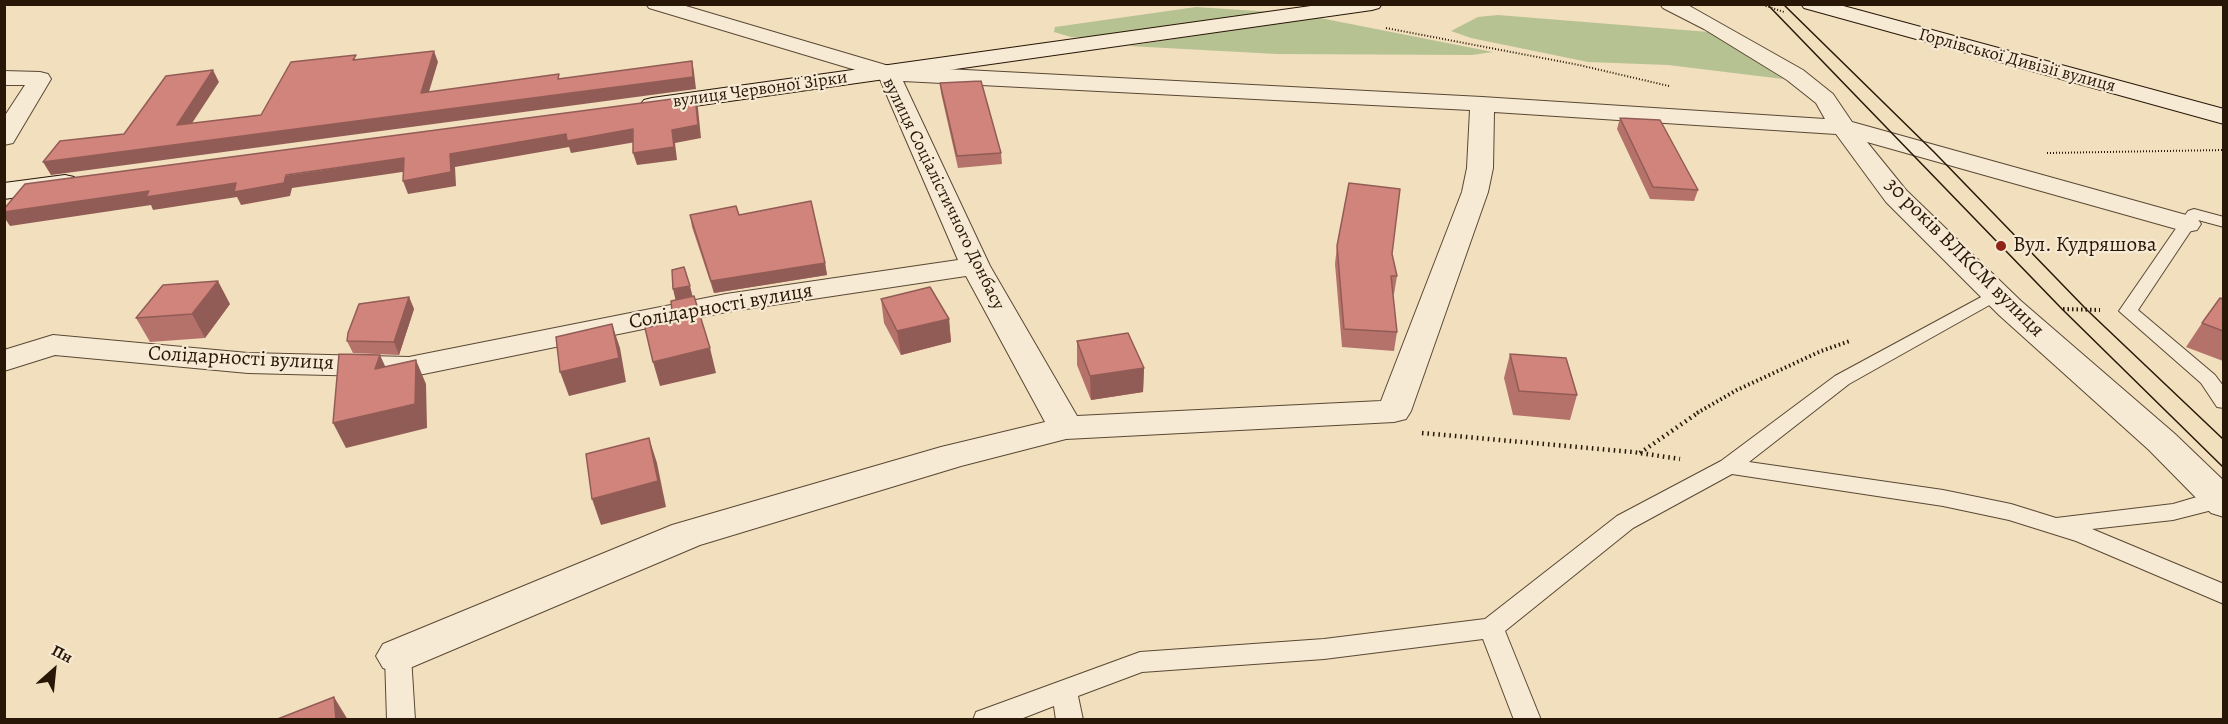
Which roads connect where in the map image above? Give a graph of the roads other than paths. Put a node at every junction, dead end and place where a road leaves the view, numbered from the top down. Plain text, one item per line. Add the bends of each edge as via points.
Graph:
1 (656, 4) edge
2 (1372, 4) edge
3 (1670, 4) edge
4 (1811, 4) edge
5 (1348, 6) edge
6 (888, 73) junction
7 (4, 78) edge
8 (1482, 104) junction
9 (629, 108) edge
10 (2223, 117) edge
11 (1843, 127) junction
12 (4, 138) edge
13 (87, 180) edge
14 (4, 191) edge
15 (2223, 222) edge
16 (2187, 224) junction
17 (975, 266) junction
18 (1996, 294) junction
19 (4, 361) edge
20 (2216, 381) edge
21 (2223, 402) edge
22 (1066, 428) junction
23 (1729, 466) junction
24 (2222, 501) edge
25 (2053, 525) junction
26 (2223, 595) edge
27 (1491, 628) junction
28 (398, 656) joint
29 (1064, 691) junction
30 (401, 720) edge
31 (986, 720) edge
32 (1070, 720) edge
33 (1528, 720) edge

1 - 6 street, вулиця Соціалістичного Донбасу
2 - 5 street, вулиця Червоної Зірки
3 - 11 street, 30 років ВЛКСМ вулиця via 1795,75 1825,99
4 - 10 street, Горлівської Дивізії вулиця
5 - 6 street, вулиця Червоної Зірки
6 - 8 street
6 - 9 street, вулиця Червоної Зірки
6 - 17 street, вулиця Соціалістичного Донбасу
7 - 12 street via 40,79
8 - 11 street
8 - 22 street via 1480,168 1475,192 1394,411
11 - 16 street
11 - 18 street, 30 років ВЛКСМ вулиця via 1896,196
13 - 14 street
15 - 16 lane via 2194,214
16 - 20 lane via 2128,311
17 - 19 street, Солідарності вулиця via 726,303 409,366 248,363 53,345
17 - 22 street, вулиця Соціалістичного Донбасу
18 - 23 lane via 1842,380
18 - 24 street, 30 років ВЛКСМ вулиця
20 - 21 lane
22 - 28 street via 954,456 686,535
23 - 25 lane via 1943,498
23 - 27 lane via 1625,522
24 - 25 lane via 2173,512
25 - 26 lane via 2149,561
27 - 29 lane via 1324,650 1140,662
27 - 33 lane
28 - 30 lane
29 - 31 lane
29 - 32 lane

